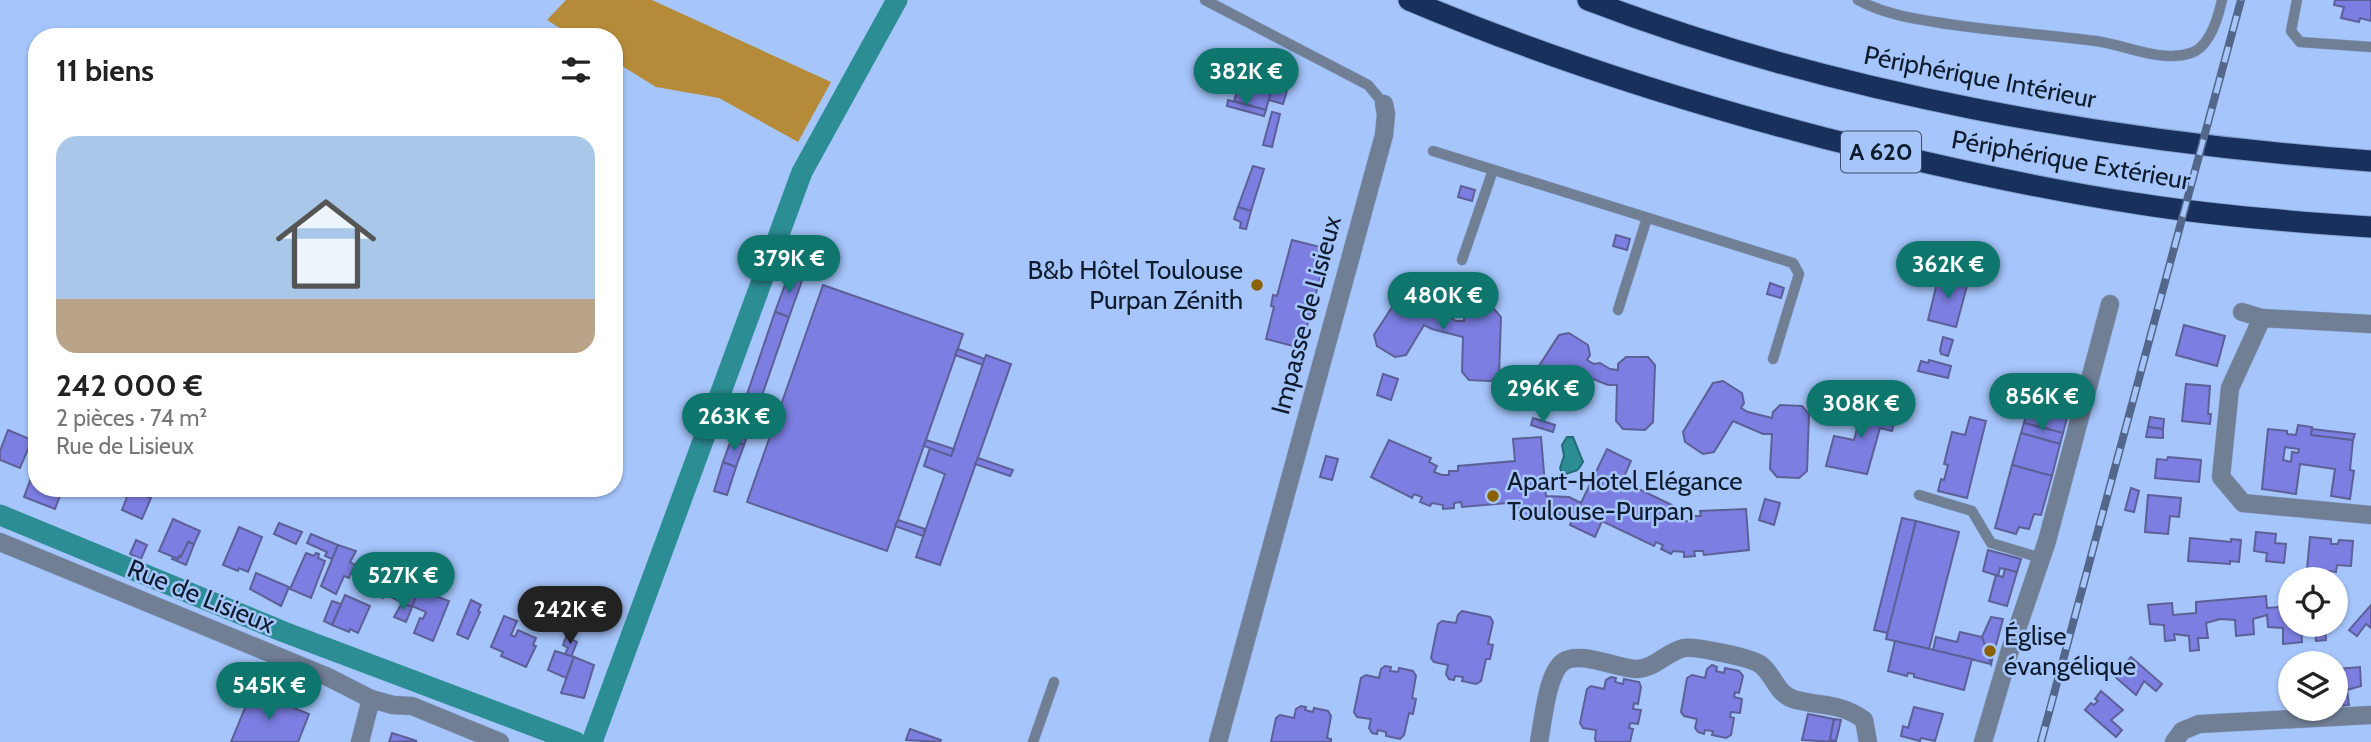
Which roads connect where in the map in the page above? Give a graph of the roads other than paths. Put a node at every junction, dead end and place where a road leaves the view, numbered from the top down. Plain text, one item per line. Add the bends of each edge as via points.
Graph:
1 (1205, 0) edge
2 (1409, 0) edge
3 (1588, 0) edge
4 (1858, 0) edge
5 (2222, 0) edge
6 (2297, 0) edge
7 (2371, 47) edge
8 (1384, 104) joint
9 (1433, 151) dead end
10 (2371, 161) edge
11 (1493, 170) junction
12 (1647, 218) junction
13 (2371, 227) edge
14 (1462, 260) dead end
15 (2110, 304) dead end
16 (1618, 310) dead end
17 (2242, 312) dead end
18 (2262, 318) junction
19 (2371, 324) edge
20 (1773, 359) dead end
21 (1919, 495) dead end
22 (2371, 515) edge
23 (0, 542) edge
24 (2041, 558) junction
25 (1054, 682) dead end
26 (371, 699) junction
27 (2371, 715) edge
28 (360, 742) edge
29 (499, 742) edge
30 (1033, 742) edge
31 (1218, 742) edge
32 (1539, 742) edge
33 (1868, 742) edge
34 (1983, 742) edge
35 (2174, 742) edge

1 - 8 lane, Impasse de Lisieux via 1368,85
2 - 13 highway, Périphérique Extérieur / A 620 via 1633,84 1890,154 2142,205
3 - 10 highway, Périphérique Intérieur / A 620 via 1733,49 1928,99 2172,142
4 - 5 lane via 1905,17 2098,41 2176,57 2205,43
6 - 7 lane via 2291,31 2300,42
8 - 31 street, Impasse de Lisieux via 1384,135
9 - 11 lane
11 - 12 lane
11 - 14 lane
12 - 16 lane
12 - 20 lane via 1793,263 1799,274
15 - 24 street
17 - 18 street
18 - 19 street
18 - 22 street via 2230,387 2221,477 2243,503
21 - 24 lane via 1972,511 1991,544
23 - 26 street, Rue de Lisieux via 328,677
24 - 34 street
25 - 30 lane
26 - 28 street
26 - 29 street, Rue de Lisieux via 412,706
27 - 35 street via 2199,724 2182,731
32 - 33 street via 1553,672 1564,660 1580,657 1636,669 1685,648 1747,657 1762,665 1777,688 1791,698 1850,709 1864,720

